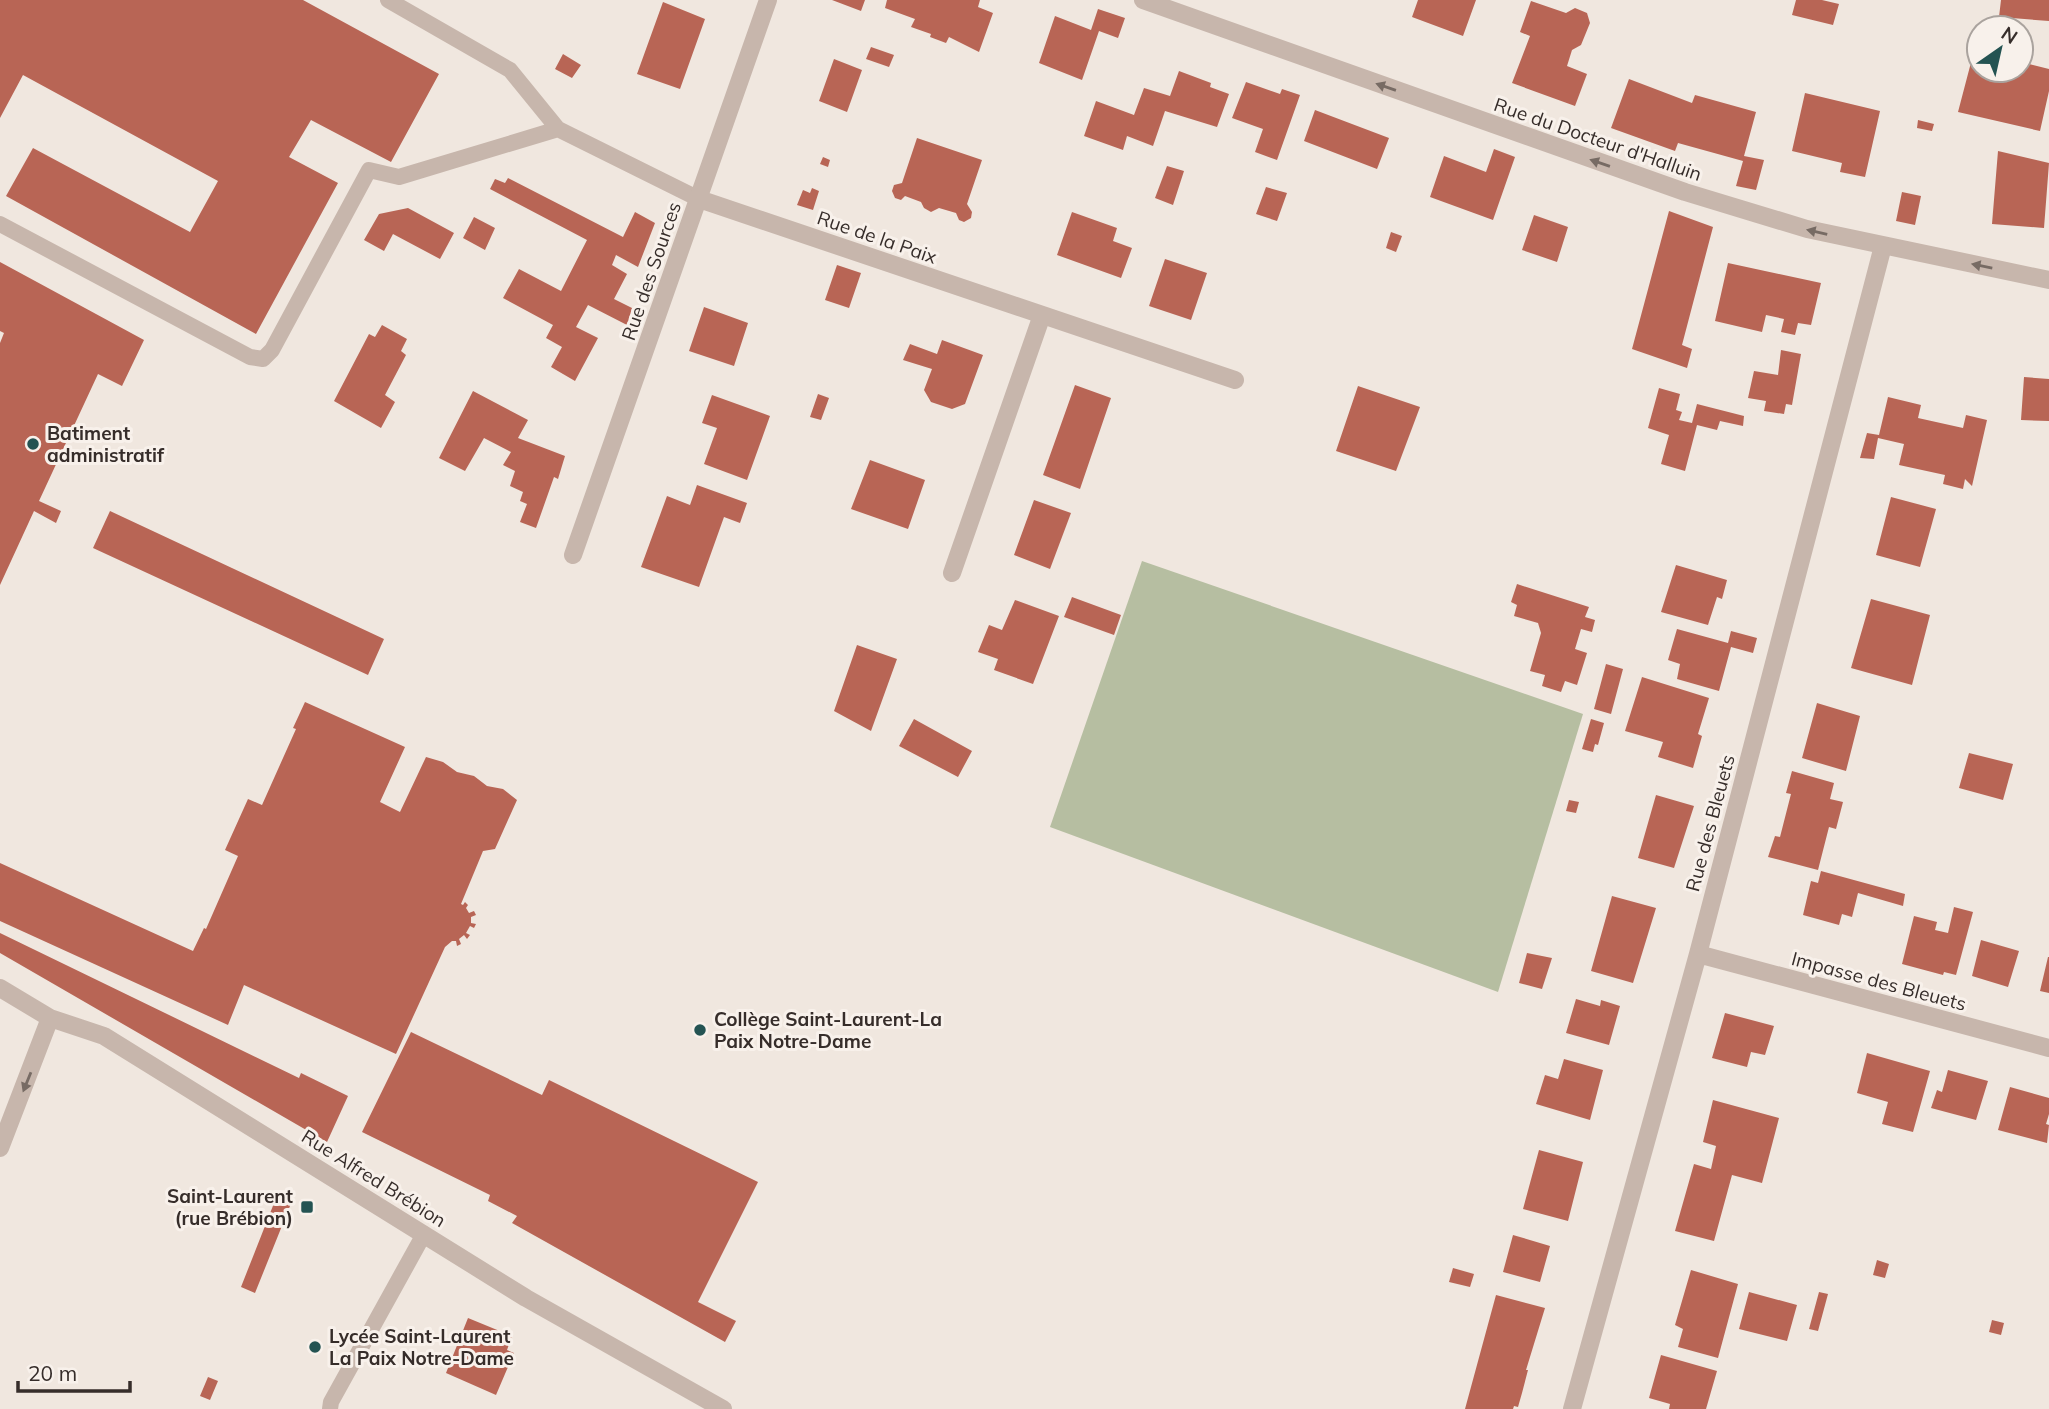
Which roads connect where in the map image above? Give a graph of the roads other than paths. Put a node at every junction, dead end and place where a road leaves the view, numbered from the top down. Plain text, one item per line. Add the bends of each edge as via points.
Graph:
1 (388, 0) edge
2 (768, 0) edge
3 (1143, 0) edge
4 (558, 129) junction
5 (699, 199) junction
6 (0, 224) edge
7 (1883, 246) junction
8 (2049, 280) edge
9 (1042, 315) junction
10 (1235, 380) dead end
11 (573, 555) dead end
12 (952, 573) dead end
13 (1698, 954) junction
14 (0, 989) edge
15 (50, 1018) junction
16 (2049, 1048) edge
17 (0, 1148) edge
18 (424, 1234) junction
19 (330, 1409) edge
20 (723, 1409) edge
21 (1572, 1409) edge

1 - 4 lane via 510,70
2 - 5 street, Rue des Sources
7 -> 3 street, Rue du Docteur d'Halluin via 1807,229 1685,192
4 - 5 lane
4 - 6 lane via 399,177 369,170 263,359 250,357
5 - 9 street, Rue de la Paix
5 - 11 street, Rue des Sources
8 -> 7 street, Rue du Docteur d'Halluin
7 - 13 street, Rue des Bleuets
9 - 10 street, Rue de la Paix
9 - 12 street
13 - 16 street, Impasse des Bleuets
13 - 21 street, Rue des Bleuets
14 - 15 street, Rue Alfred Brébion
15 -> 17 street
15 - 18 street, Rue Alfred Brébion via 104,1036
18 - 19 lane
18 - 20 street, Rue Alfred Brébion via 526,1298

